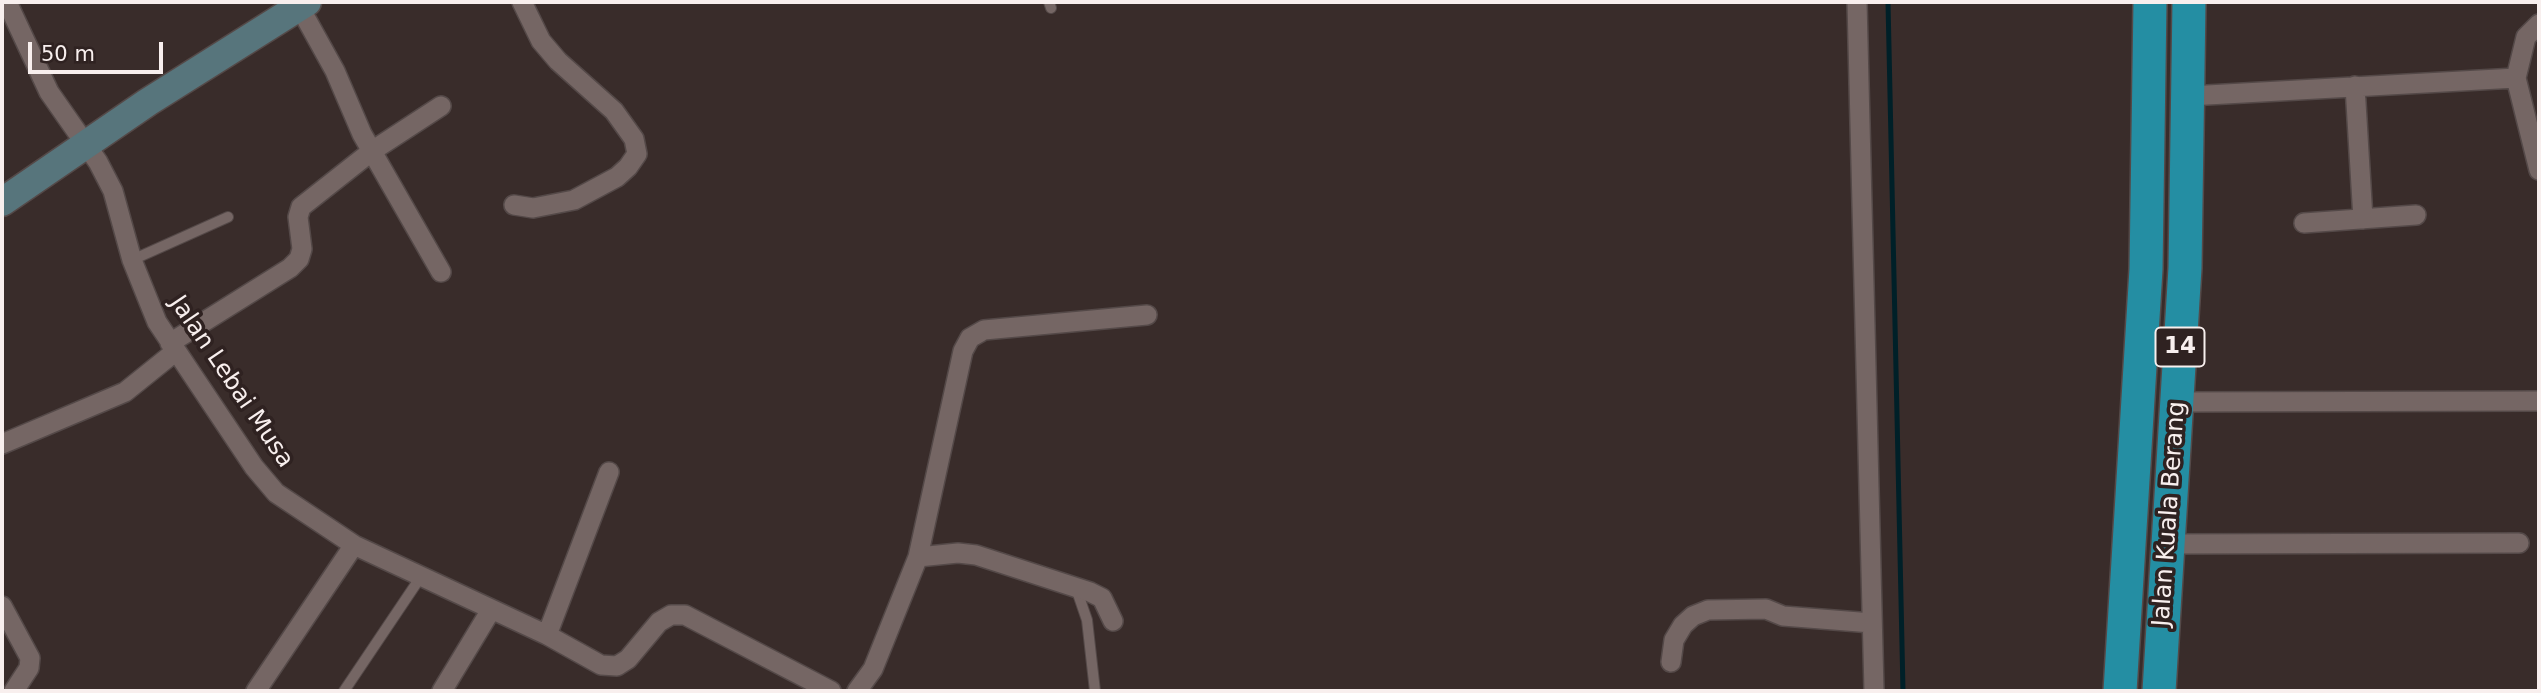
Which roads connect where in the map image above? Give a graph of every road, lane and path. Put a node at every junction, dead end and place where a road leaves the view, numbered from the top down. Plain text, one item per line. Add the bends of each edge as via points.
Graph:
1 (7, 2) edge
2 (522, 2) edge
3 (1857, 2) edge
4 (2150, 2) edge
5 (2189, 2) edge
6 (303, 4) edge
7 (2539, 24) edge
8 (2516, 78) junction
9 (2354, 86) junction
10 (2189, 96) junction
11 (440, 106) dead end
12 (86, 144) junction
13 (372, 151) junction
14 (2539, 170) edge
15 (2, 202) edge
16 (514, 205) dead end
17 (2416, 215) dead end
18 (228, 217) dead end
19 (2363, 219) junction
20 (2304, 223) dead end
21 (132, 260) junction
22 (442, 272) dead end
23 (1147, 315) dead end
24 (173, 347) junction
25 (2539, 401) edge
26 (2177, 402) junction
27 (2, 444) edge
28 (609, 472) dead end
29 (2519, 543) dead end
30 (2168, 544) junction
31 (354, 545) junction
32 (918, 557) junction
33 (420, 578) junction
34 (1076, 587) junction
35 (2, 606) edge
36 (491, 610) junction
37 (1113, 621) dead end
38 (1872, 623) junction
39 (547, 635) junction
40 (1671, 662) dead end
41 (14, 691) edge
42 (256, 691) edge
43 (344, 691) edge
44 (442, 691) edge
45 (831, 691) edge
46 (857, 691) edge
47 (1095, 691) edge
48 (1874, 691) edge
49 (2120, 691) edge
50 (2159, 691) edge

1 - 12 street, Jalan Lebai Musa via 49,92
2 - 16 street via 541,41 614,111 634,139 637,154 617,177 574,200 533,208
3 - 38 street
4 - 49 highway, Jalan Kuala Berang / 14 via 2146,268
5 - 10 highway, Jalan Kuala Berang / 14
6 - 12 main road
6 - 13 street
7 - 8 street via 2526,37
8 - 9 street
8 - 14 street
9 - 10 street
9 - 19 street
10 - 26 highway, Jalan Kuala Berang / 14
11 - 13 street
12 - 15 main road
12 - 21 street, Jalan Lebai Musa via 113,191
13 - 22 street
13 - 24 street via 301,207 302,249 290,268
17 - 19 street
18 - 21 lane
19 - 20 street
21 - 24 street, Jalan Lebai Musa via 145,298
23 - 32 street via 984,330 970,338 963,351
24 - 27 street via 125,392
24 - 31 street, Jalan Lebai Musa via 276,493
25 - 26 street
26 - 30 highway, Jalan Kuala Berang / 14
28 - 39 street
29 - 30 street
30 - 50 highway, Jalan Kuala Berang / 14
31 - 33 street, Jalan Lebai Musa
31 - 42 street
32 - 34 street via 976,555
32 - 46 street via 873,669
33 - 36 street, Jalan Lebai Musa
33 - 43 lane
34 - 37 street via 1102,598
34 - 47 lane via 1087,620
35 - 41 street via 30,658
36 - 39 street, Jalan Lebai Musa
36 - 44 street
38 - 40 street via 1783,616 1758,608 1709,610 1683,625 1674,640
38 - 48 street
39 - 45 street, Jalan Lebai Musa via 601,665 617,666 659,622 685,614

